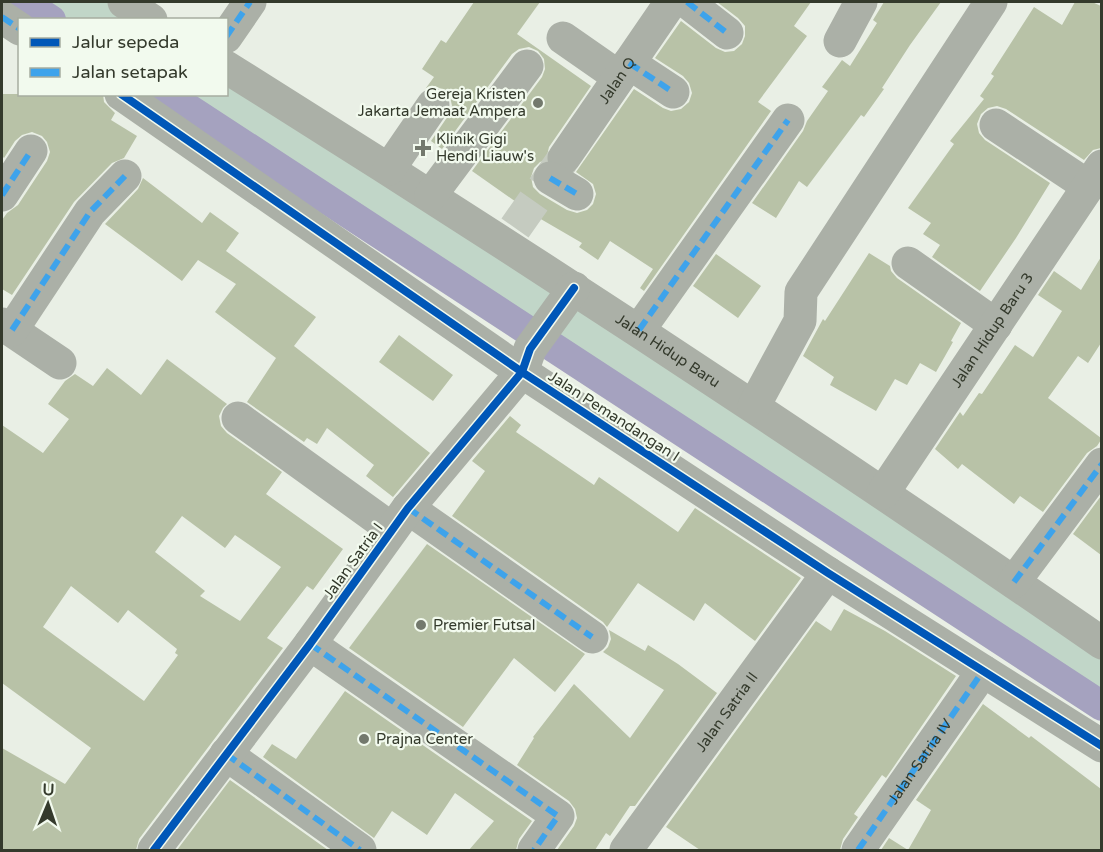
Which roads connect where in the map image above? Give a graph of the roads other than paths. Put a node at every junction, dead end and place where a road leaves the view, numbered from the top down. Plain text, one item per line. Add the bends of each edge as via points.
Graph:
1 (250, 2) edge
2 (861, 2) edge
3 (991, 2) edge
4 (666, 5) edge
5 (2, 17) edge
6 (18, 28) edge
7 (727, 33) dead end
8 (228, 34) edge
9 (563, 38) dead end
10 (840, 41) dead end
11 (527, 66) dead end
12 (228, 69) edge
13 (624, 70) junction
14 (673, 92) dead end
15 (124, 96) edge
16 (433, 105) dead end
17 (788, 120) dead end
18 (996, 125) dead end
19 (31, 151) dead end
20 (389, 169) junction
21 (126, 176) dead end
22 (1095, 176) edge
23 (564, 177) tunnel mouth
24 (2, 195) edge
25 (431, 195) junction
26 (908, 263) dead end
27 (572, 290) junction
28 (996, 325) junction
29 (7, 327) edge
30 (639, 330) junction
31 (526, 361) junction
32 (60, 363) dead end
33 (754, 406) junction
34 (238, 418) dead end
35 (1101, 464) edge
36 (883, 493) junction
37 (400, 519) junction
38 (1042, 521) dead end
39 (828, 573) junction
40 (1008, 578) junction
41 (592, 637) dead end
42 (1101, 643) edge
43 (310, 644) junction
44 (983, 671) junction
45 (1101, 746) edge
46 (226, 754) junction
47 (154, 850) edge
48 (360, 850) edge
49 (534, 850) edge
50 (626, 850) edge
51 (858, 850) edge

1 - 8 street
2 - 10 street
3 - 33 street via 801,292 801,321
4 - 7 street
4 - 13 street, Jalan Q
5 - 6 street
9 - 13 street
11 - 25 street
12 - 20 street, Jalan Hidup Baru
13 - 14 street
13 - 23 street, Jalan Q
15 - 31 street, Jalan Pemandangan I
16 - 20 street
17 - 30 street
18 - 22 street
19 - 24 street
20 - 25 street, Jalan Hidup Baru
21 - 29 street via 90,212
22 - 28 street, Jalan Hidup Baru 3
25 - 27 street, Jalan Hidup Baru via 510,235
26 - 28 street
27 - 30 street, Jalan Hidup Baru
27 - 31 street, Jalan Satria I
28 - 36 street, Jalan Hidup Baru 3
29 - 32 street
30 - 33 street, Jalan Hidup Baru
31 - 37 street, Jalan Satria I
31 - 39 street, Jalan Pemandangan I
33 - 36 street, Jalan Hidup Baru
34 - 37 street
35 - 40 street
36 - 40 street, Jalan Hidup Baru
37 - 41 street
37 - 43 street, Jalan Satria I
38 - 40 street
39 - 44 street, Jalan Pemandangan I
39 - 50 street, Jalan Satria II
40 - 42 street, Jalan Hidup Baru
43 - 46 street, Jalan Satria I
43 - 49 street via 558,816
44 - 45 street, Jalan Pemandangan I
44 - 51 street, Jalan Satria IV
46 - 47 street, Jalan Satria I
46 - 48 street

